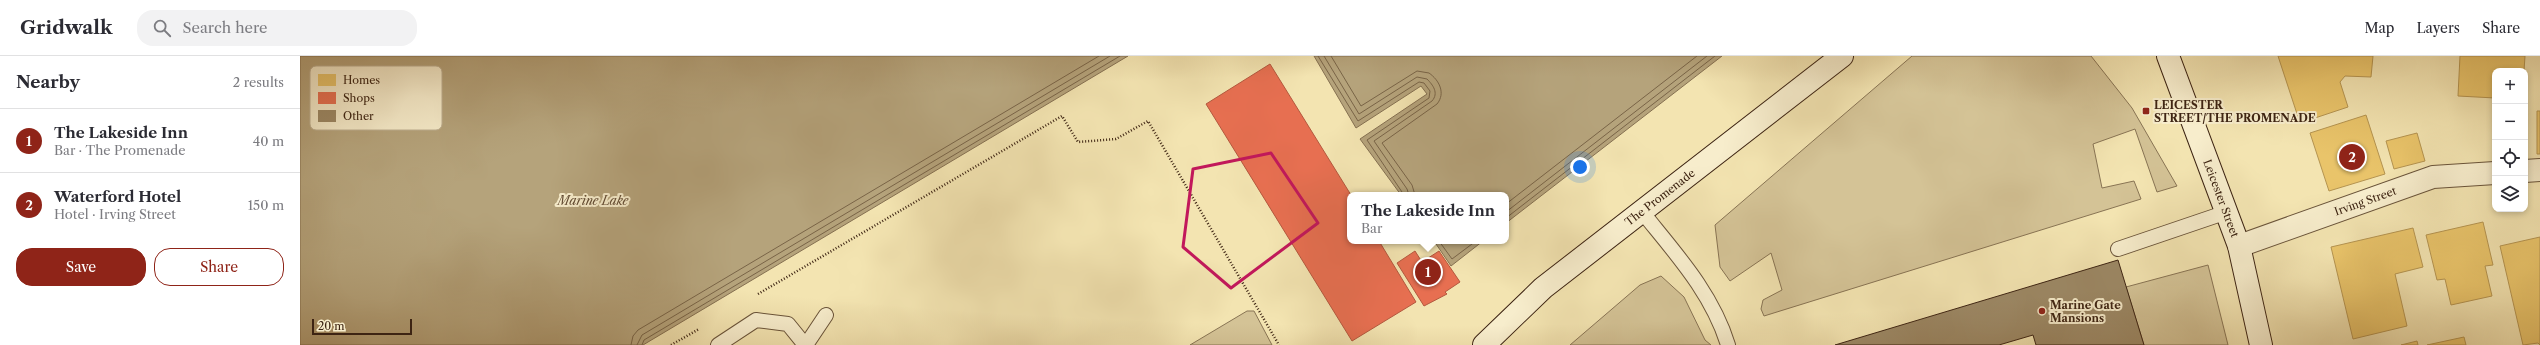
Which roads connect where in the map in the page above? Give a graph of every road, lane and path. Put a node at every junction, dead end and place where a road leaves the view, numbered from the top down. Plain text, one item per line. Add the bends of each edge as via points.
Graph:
1 (1842, 56) edge
2 (2168, 56) edge
3 (2540, 170) edge
4 (2528, 171) edge
5 (2492, 173) edge
6 (2227, 212) junction
7 (1643, 213) junction
8 (2239, 246) junction
9 (2118, 249) dead end
10 (754, 297) dead end
11 (826, 315) dead end
12 (706, 325) dead end
13 (671, 345) edge
14 (718, 345) edge
15 (806, 345) edge
16 (1279, 345) edge
17 (1484, 345) edge
18 (1728, 345) edge
19 (2261, 345) edge

1 - 7 main road, The Promenade
2 - 6 main road, Leicester Street
3 - 4 main road
5 - 8 main road, Irving Street via 2433,177
6 - 8 main road, Leicester Street
6 - 9 lane
7 - 17 main road, The Promenade via 1543,288
7 - 18 lane via 1692,272 1708,297
8 - 19 main road, Leicester Street
10 - 16 path via 1062,116 1078,142 1116,139 1148,121
11 - 15 lane
12 - 13 path
14 - 15 lane via 756,320 788,324

